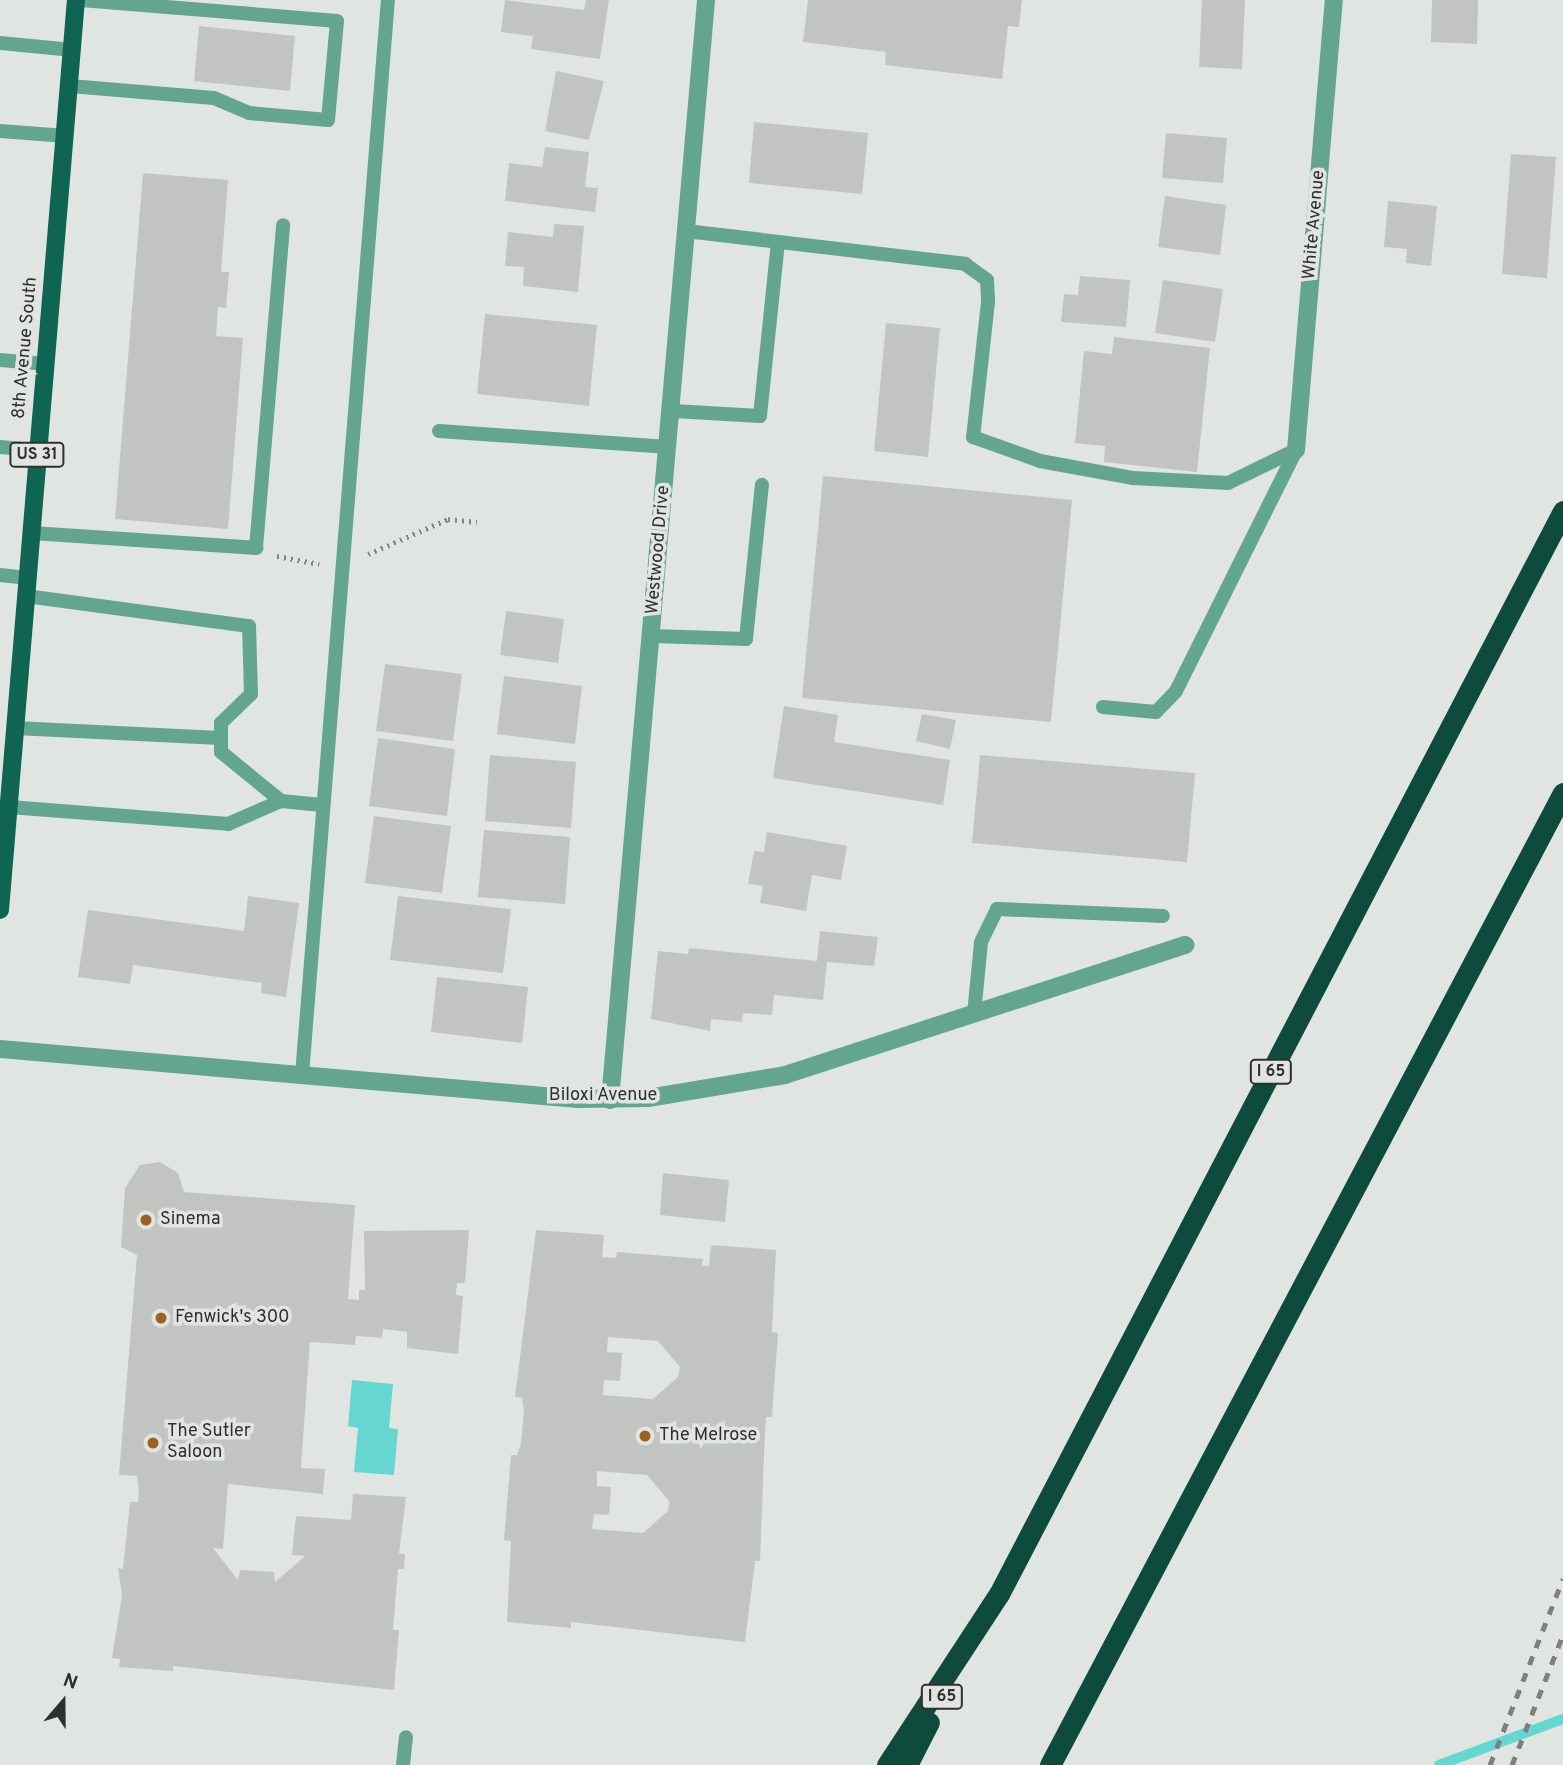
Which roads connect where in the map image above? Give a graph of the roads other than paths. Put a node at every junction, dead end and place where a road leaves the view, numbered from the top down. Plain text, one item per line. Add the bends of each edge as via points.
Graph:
1 (76, 0) edge
2 (81, 0) edge
3 (388, 0) edge
4 (706, 0) edge
5 (1334, 0) edge
6 (0, 43) edge
7 (73, 50) junction
8 (70, 86) junction
9 (0, 131) edge
10 (66, 136) junction
11 (283, 225) dead end
12 (687, 231) junction
13 (778, 242) junction
14 (0, 359) edge
15 (46, 364) junction
16 (673, 411) junction
17 (439, 431) dead end
18 (0, 447) edge
19 (668, 447) junction
20 (37, 450) junction
21 (1296, 450) junction
22 (762, 485) dead end
23 (1563, 511) edge
24 (32, 533) junction
25 (0, 575) edge
26 (27, 587) junction
27 (652, 636) junction
28 (1103, 707) dead end
29 (15, 728) junction
30 (220, 738) junction
31 (1563, 793) edge
32 (281, 801) junction
33 (322, 805) junction
34 (9, 807) junction
35 (0, 910) edge
36 (1163, 916) dead end
37 (1185, 945) dead end
38 (974, 1014) junction
39 (0, 1049) edge
40 (302, 1075) junction
41 (610, 1100) junction
42 (976, 1630) junction
43 (1120, 1636) junction
44 (406, 1737) dead end
45 (403, 1765) edge
46 (887, 1765) edge
47 (907, 1765) edge
48 (1050, 1765) edge
49 (1068, 1765) edge

1 - 7 main road, 8th Avenue South / US 31
2 - 8 lane via 337,22 328,120 249,113 214,98
3 - 33 lane
4 - 12 street, Westwood Drive
5 - 21 street, White Avenue
6 - 7 lane
7 - 8 main road, 8th Avenue South / US 31
8 - 10 main road, 8th Avenue South / US 31
9 - 10 lane
10 - 15 main road, 8th Avenue South / US 31
11 - 24 lane via 256,548
12 - 13 lane
12 - 16 street, Westwood Drive
13 - 16 lane via 760,416
13 - 21 lane via 965,264 986,280 973,437 1040,461 1119,476 1214,482 1228,482
14 - 15 lane
15 - 20 main road, 8th Avenue South / US 31
16 - 19 street, Westwood Drive
17 - 19 lane
18 - 20 lane
19 - 27 street, Westwood Drive
20 - 24 main road, 8th Avenue South / US 31
21 - 28 lane via 1176,691 1156,712
22 - 27 lane via 746,639
23 - 42 highway, I 65
24 - 26 main road, 8th Avenue South / US 31
25 - 26 lane
26 - 29 main road, 8th Avenue South / US 31
26 - 30 lane via 249,626 251,694 221,723
27 - 41 street, Westwood Drive
29 - 30 lane
29 - 34 main road, 8th Avenue South / US 31
30 - 32 lane via 221,752
31 - 43 highway
32 - 33 lane
32 - 34 lane via 228,824
33 - 40 lane
34 - 35 main road, 8th Avenue South / US 31
36 - 38 lane via 997,909 981,942
37 - 38 street, Biloxi Avenue
38 - 41 street, Biloxi Avenue via 785,1075 717,1090
39 - 40 street, Biloxi Avenue
40 - 41 street, Biloxi Avenue
42 - 46 highway
42 - 47 highway, I 65
43 - 48 highway
43 - 49 highway
44 - 45 lane

